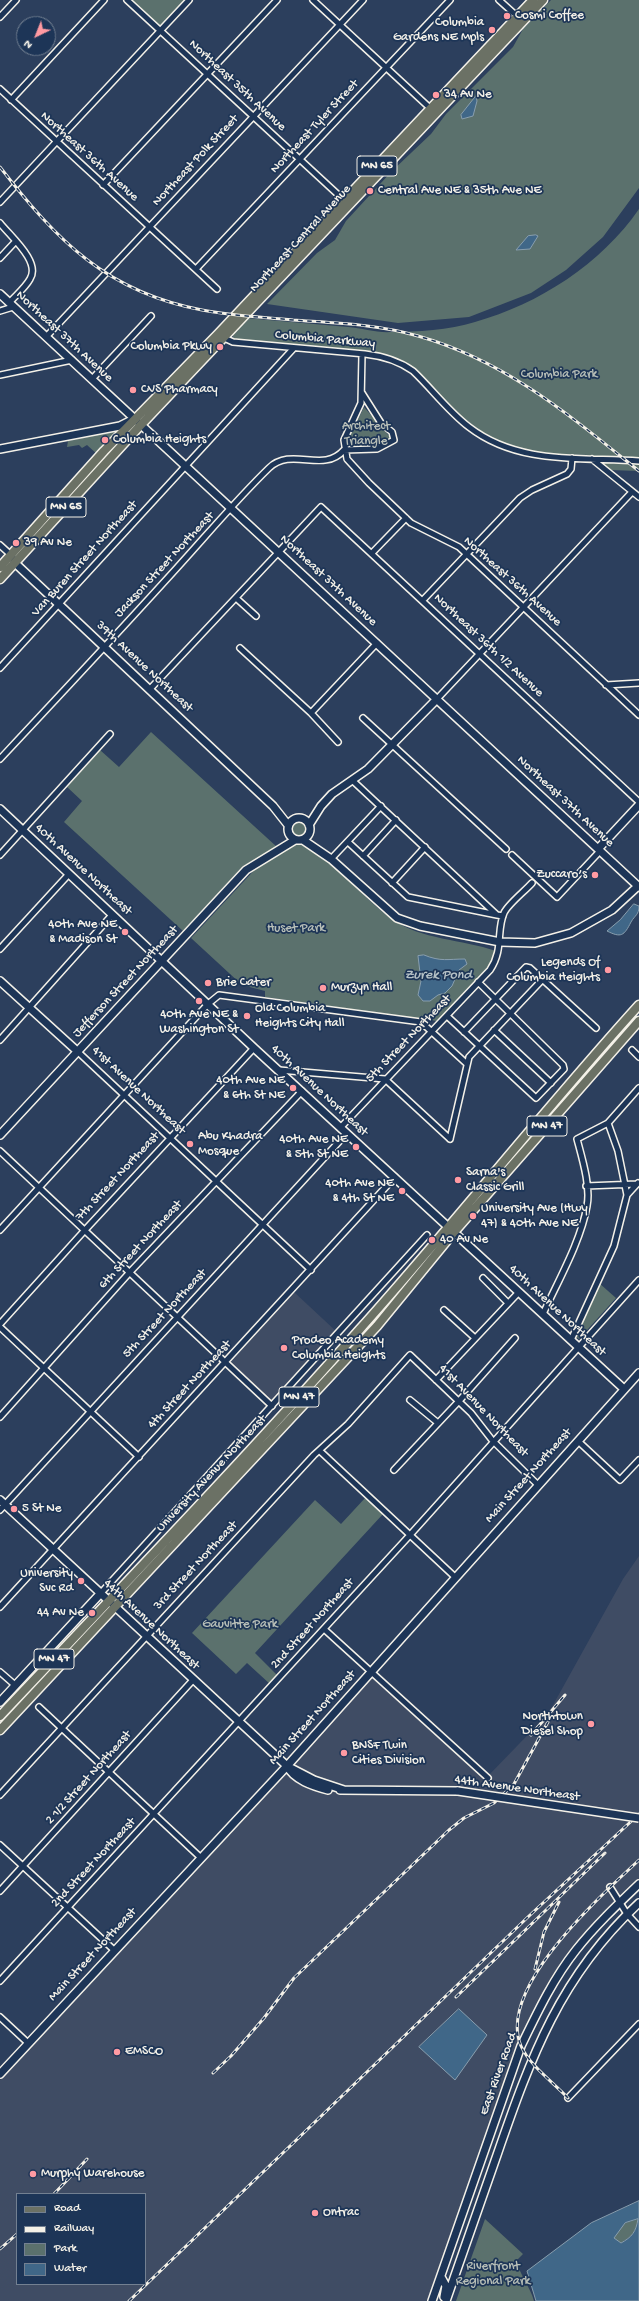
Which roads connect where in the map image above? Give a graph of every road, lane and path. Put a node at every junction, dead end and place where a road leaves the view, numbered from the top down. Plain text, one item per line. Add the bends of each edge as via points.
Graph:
1 (16, 0) edge
2 (104, 0) edge
3 (127, 0) edge
4 (189, 0) edge
5 (277, 0) edge
6 (313, 0) edge
7 (363, 0) edge
8 (450, 0) edge
9 (499, 0) edge
10 (533, 0) edge
11 (543, 0) edge
12 (0, 18) edge
13 (520, 19) junction
14 (340, 25) junction
15 (160, 31) junction
16 (386, 68) junction
17 (207, 74) junction
18 (0, 90) edge
19 (11, 100) junction
20 (431, 109) junction
21 (254, 116) junction
22 (56, 142) junction
23 (300, 159) junction
24 (103, 185) junction
25 (0, 202) edge
26 (347, 203) junction
27 (0, 223) edge
28 (150, 226) junction
29 (15, 242) junction
30 (0, 258) edge
31 (196, 269) junction
32 (217, 289) dead end
33 (0, 294) edge
34 (11, 305) junction
35 (0, 311) edge
36 (151, 316) dead end
37 (221, 336) junction
38 (46, 337) junction
39 (293, 349) junction
40 (362, 354) junction
41 (72, 360) junction
42 (0, 375) edge
43 (92, 379) junction
44 (362, 394) junction
45 (138, 421) junction
46 (0, 449) edge
47 (344, 450) junction
48 (104, 451) junction
49 (572, 458) junction
50 (592, 459) junction
51 (639, 461) edge
52 (185, 465) junction
53 (85, 472) junction
54 (90, 480) junction
55 (632, 492) junction
56 (639, 497) edge
57 (73, 499) junction
58 (231, 508) junction
59 (406, 518) junction
60 (0, 545) edge
61 (279, 552) junction
62 (372, 553) junction
63 (466, 554) junction
64 (11, 555) junction
65 (15, 563) junction
66 (0, 567) edge
67 (0, 579) edge
68 (236, 598) junction
69 (422, 600) junction
70 (59, 605) junction
71 (524, 607) junction
72 (256, 616) dead end
73 (377, 643) junction
74 (105, 647) junction
75 (240, 648) dead end
76 (480, 653) junction
77 (0, 668) edge
78 (639, 683) edge
79 (606, 684) junction
80 (150, 689) junction
81 (437, 699) junction
82 (310, 713) junction
83 (639, 715) edge
84 (363, 718) dead end
85 (110, 734) dead end
86 (338, 742) dead end
87 (393, 745) junction
88 (0, 759) edge
89 (352, 780) junction
90 (639, 802) edge
91 (639, 805) edge
92 (273, 806) junction
93 (322, 806) junction
94 (381, 806) junction
95 (0, 809) edge
96 (294, 819) junction
97 (302, 819) junction
98 (396, 820) junction
99 (288, 829) junction
100 (309, 829) junction
101 (23, 831) junction
102 (295, 840) junction
103 (303, 840) junction
104 (348, 842) junction
105 (425, 847) junction
106 (506, 849) dead end
107 (599, 850) junction
108 (276, 853) junction
109 (512, 854) dead end
110 (0, 855) edge
111 (363, 856) junction
112 (329, 857) junction
113 (69, 874) junction
114 (392, 883) junction
115 (532, 883) dead end
116 (638, 886) edge
117 (112, 915) junction
118 (497, 915) junction
119 (503, 916) junction
120 (500, 942) junction
121 (0, 949) edge
122 (162, 960) junction
123 (0, 980) edge
124 (542, 980) junction
125 (478, 982) junction
126 (495, 998) junction
127 (208, 1004) junction
128 (639, 1005) edge
129 (30, 1008) junction
130 (511, 1013) junction
131 (447, 1016) junction
132 (639, 1021) edge
133 (596, 1028) dead end
134 (494, 1030) junction
135 (433, 1032) junction
136 (464, 1032) junction
137 (0, 1040) edge
138 (479, 1046) junction
139 (254, 1048) junction
140 (632, 1050) dead end
141 (77, 1051) junction
142 (639, 1057) edge
143 (467, 1064) junction
144 (279, 1070) junction
145 (385, 1079) junction
146 (551, 1083) junction
147 (639, 1088) edge
148 (302, 1091) junction
149 (124, 1095) junction
150 (608, 1123) junction
151 (341, 1127) junction
152 (347, 1133) junction
153 (0, 1135) edge
154 (169, 1137) junction
155 (0, 1151) edge
156 (395, 1177) junction
157 (216, 1181) junction
158 (638, 1183) edge
159 (625, 1185) junction
160 (38, 1186) junction
161 (586, 1186) junction
162 (627, 1195) junction
163 (262, 1224) junction
164 (0, 1230) edge
165 (85, 1230) junction
166 (452, 1230) junction
167 (427, 1235) dead end
168 (311, 1270) junction
169 (130, 1272) junction
170 (483, 1278) dead end
171 (639, 1280) edge
172 (519, 1292) junction
173 (508, 1303) junction
174 (444, 1310) dead end
175 (543, 1314) junction
176 (178, 1317) junction
177 (0, 1326) edge
178 (475, 1338) junction
179 (515, 1338) dead end
180 (571, 1340) junction
181 (579, 1347) junction
182 (410, 1355) joint
183 (226, 1362) junction
184 (44, 1368) junction
185 (639, 1373) edge
186 (436, 1380) junction
187 (624, 1389) junction
188 (410, 1400) dead end
189 (459, 1401) junction
190 (272, 1406) junction
191 (90, 1412) junction
192 (0, 1417) edge
193 (438, 1423) junction
194 (578, 1440) junction
195 (494, 1441) junction
196 (320, 1450) junction
197 (139, 1457) junction
198 (639, 1460) edge
199 (394, 1470) dead end
200 (538, 1485) junction
201 (2, 1505) edge
202 (410, 1535) junction
203 (53, 1550) junction
204 (455, 1577) junction
205 (100, 1594) junction
206 (111, 1605) junction
207 (0, 1607) edge
208 (324, 1629) junction
209 (145, 1636) junction
210 (371, 1671) junction
211 (0, 1672) edge
212 (193, 1680) junction
213 (15, 1685) junction
214 (0, 1702) edge
215 (39, 1707) dead end
216 (0, 1716) edge
217 (238, 1722) junction
218 (62, 1728) junction
219 (0, 1730) edge
220 (287, 1766) junction
221 (109, 1772) junction
222 (488, 1778) dead end
223 (0, 1795) edge
224 (154, 1814) junction
225 (639, 1818) edge
226 (0, 1845) edge
227 (200, 1857) junction
228 (23, 1867) junction
229 (639, 1884) edge
230 (610, 1887) dead end
231 (0, 1891) edge
232 (620, 1902) junction
233 (639, 1903) edge
234 (68, 1908) junction
235 (627, 1914) junction
236 (639, 1927) edge
237 (114, 1950) junction
238 (0, 1981) edge
239 (0, 2017) edge
240 (639, 2024) edge
241 (28, 2043) junction
242 (0, 2074) edge
243 (568, 2098) dead end
244 (441, 2277) junction
245 (432, 2301) edge
246 (443, 2301) edge
247 (446, 2301) edge

1 - 12 street
2 - 19 street
3 - 15 street, Northeast 35th Avenue
4 - 15 street
5 - 17 street
6 - 14 street
7 - 14 street, Northeast Polk Street
8 - 16 street, Northeast Tyler Street
9 - 13 street
10 - 13 main road, Northeast Central Avenue / MN 65
11 - 13 main road, Northeast Central Avenue / MN 65
13 - 20 main road, Northeast Central Avenue / MN 65
13 - 26 main road, Northeast Central Avenue / MN 65
14 - 16 street
14 - 21 street, Northeast Polk Street
15 - 17 street, Northeast 35th Avenue
15 - 22 street
16 - 20 street
16 - 23 street, Northeast Tyler Street
17 - 21 street, Northeast 35th Avenue
17 - 24 street
18 - 19 street, Northeast 36th Avenue
19 - 22 street, Northeast 36th Avenue
20 - 26 main road, Northeast Central Avenue / MN 65
21 - 23 street, Northeast 35th Avenue
21 - 28 street, Northeast Polk Street
22 - 24 street, Northeast 36th Avenue
22 - 25 street
23 - 26 street, Northeast 35th Avenue
23 - 31 street, Northeast Tyler Street
24 - 28 street, Northeast 36th Avenue
26 - 37 main road, Northeast Central Avenue / MN 65
27 - 29 street
28 - 31 street, Northeast 36th Avenue
28 - 38 street, Northeast Polk Street
29 - 30 street
29 - 34 street via 29,257 33,267 31,278
31 - 32 street, Northeast 36th Avenue
33 - 34 street, Northeast 37th Avenue
34 - 35 street
34 - 38 street, Northeast 37th Avenue
36 - 43 street
37 - 39 street, Columbia Parkway via 233,342
37 - 45 main road, Northeast Central Avenue / MN 65
38 - 41 street, Northeast 37th Avenue
39 - 40 street, Columbia Parkway
39 - 52 street, Van Buren Street Northeast
40 - 44 street
40 - 49 street, Columbia Parkway via 377,355 404,365 463,422 490,440 522,453
41 - 42 street
41 - 43 street, Northeast 37th Avenue
43 - 45 street, Northeast 37th Avenue
44 - 47 street via 358,414 346,434
44 - 47 street via 381,423 392,432 394,440 378,449
45 - 46 street
45 - 48 main road, MN 65
45 - 52 street, Northeast 37th Avenue
45 - 54 main road, MN 65
47 - 58 street, Jackson Street Northeast via 329,461 290,458 277,462
47 - 59 street, Northeast 36th Avenue via 347,459
48 - 53 main road, MN 65
48 - 54 main road via 100,462 91,473
49 - 50 street, Columbia Parkway
49 - 63 street via 571,469 567,474 520,498
50 - 51 street, Columbia Parkway
50 - 55 street
52 - 58 street, Northeast 37th Avenue
52 - 70 street, Van Buren Street Northeast
53 - 57 main road via 86,478
53 - 64 main road, MN 65
54 - 57 main road, MN 65
55 - 56 street
55 - 71 street
57 - 65 main road, MN 65
58 - 61 street, Northeast 37th Avenue
58 - 74 street, Jackson Street Northeast
59 - 62 street
59 - 63 street, Northeast 36th Avenue via 418,528 450,542
60 - 64 street, 39th Avenue Northeast
61 - 62 street, Northeast 36th 1/2 Avenue via 321,507
61 - 68 street
61 - 73 street, Northeast 37th Avenue
62 - 69 street, Northeast 36th 1/2 Avenue
63 - 69 street
63 - 71 street, Northeast 36th Avenue
64 - 65 street, 39th Avenue Northeast
64 - 66 main road, MN 65
65 - 67 main road, MN 65
65 - 70 street, 39th Avenue Northeast
68 - 72 street
68 - 80 street
69 - 76 street, Northeast 36th 1/2 Avenue
70 - 74 street, 39th Avenue Northeast
70 - 77 street, Van Buren Street Northeast
71 - 76 street
71 - 79 street, Northeast 36th Avenue
73 - 81 street, Northeast 37th Avenue
73 - 82 street
74 - 80 street, 39th Avenue Northeast
74 - 88 street, Jackson Street Northeast
75 - 82 street
76 - 81 street
76 - 90 street, Northeast 36th 1/2 Avenue
78 - 79 street
79 - 83 street, Northeast 36th Avenue
80 - 92 street, 39th Avenue Northeast
81 - 87 street
81 - 107 street, Northeast 37th Avenue
82 - 86 street
84 - 87 street
85 - 101 street
87 - 89 street via 368,769
87 - 106 street
89 - 93 street via 332,794
89 - 94 street
91 - 107 street
92 - 96 street, 39th Avenue Northeast
92 - 99 street, 39th Avenue Northeast
93 - 97 street
93 - 100 street
94 - 98 street
94 - 104 street
95 - 101 street, 40th Avenue Northeast
96 - 97 street
96 - 99 street
97 - 100 street
98 - 105 street
98 - 111 street
99 - 102 street
99 - 108 street
100 - 103 street
100 - 112 street
101 - 110 street
101 - 113 street, 40th Avenue Northeast
102 - 103 street
102 - 108 street, Jefferson Street Northeast
103 - 112 street
104 - 111 street
104 - 112 street
105 - 114 street
105 - 118 street
107 - 109 street via 558,897
107 - 116 street, Northeast 37th Avenue
108 - 122 street, Jefferson Street Northeast via 246,870
111 - 114 street
112 - 120 street via 397,918 420,926
113 - 117 street, 40th Avenue Northeast
113 - 121 street
114 - 118 street via 414,899
115 - 119 street
116 - 120 street via 612,910 571,933 535,943
117 - 122 street, 40th Avenue Northeast
117 - 129 street
118 - 119 street
119 - 120 street, 5th Street Northeast
120 - 125 street, 5th Street Northeast via 494,964
122 - 127 street, 40th Avenue Northeast
122 - 141 street, Jefferson Street Northeast
123 - 129 street, 41st Avenue Northeast
124 - 126 street via 526,967
124 - 130 street
124 - 133 street
125 - 126 street
125 - 131 street, 5th Street Northeast
126 - 130 street
126 - 136 street
127 - 135 street via 219,995 309,1006 343,1013 421,1022
127 - 139 street, 40th Avenue Northeast
127 - 149 street
128 - 166 main road, University Avenue Northeast / MN 47 via 584,1066
129 - 137 street
129 - 141 street, 41st Avenue Northeast
130 - 134 street
130 - 146 street via 563,1064 564,1069
131 - 135 street, 5th Street Northeast
131 - 136 street
132 - 166 main road, University Avenue Northeast / MN 47
134 - 138 street
134 - 146 street
135 - 143 street
135 - 145 street, 5th Street Northeast
136 - 138 street
138 - 143 street
138 - 146 street via 536,1098
139 - 144 street, 40th Avenue Northeast
139 - 154 street, 7th Street Northeast
140 - 142 street
141 - 149 street, 41st Avenue Northeast
141 - 153 street, Jefferson Street Northeast
143 - 145 street via 450,1139
144 - 145 street
144 - 148 street, 40th Avenue Northeast
145 - 151 street, 5th Street Northeast
147 - 150 street
148 - 151 street, 40th Avenue Northeast
148 - 157 street, 6th Street Northeast
149 - 154 street, 41st Avenue Northeast
149 - 160 street
150 - 159 street via 618,1151
150 - 161 street via 577,1140
151 - 152 street, 40th Avenue Northeast
152 - 156 street, 40th Avenue Northeast
152 - 163 street, 5th Street Northeast
154 - 157 street, 41st Avenue Northeast
154 - 165 street, 7th Street Northeast
155 - 160 street
156 - 166 street, 40th Avenue Northeast
156 - 168 street, 4th Street Northeast
157 - 163 street, 41st Avenue Northeast
157 - 169 street, 6th Street Northeast
158 - 159 street
158 - 162 street
159 - 161 street
159 - 162 street
160 - 164 street
160 - 165 street
161 - 175 street via 588,1205 577,1237
162 - 180 street via 614,1246
163 - 168 street, 41st Avenue Northeast
163 - 176 street, 5th Street Northeast
165 - 169 street
165 - 177 street, 7th Street Northeast
166 - 172 street, 40th Avenue Northeast
166 - 206 main road, University Avenue Northeast / MN 47 via 377,1326
167 - 190 street, University Avenue Northeast
168 - 183 street, 4th Street Northeast
169 - 176 street
169 - 184 street, 6th Street Northeast
170 - 173 street
171 - 181 street, 2nd Street Northeast
172 - 173 street
172 - 175 street, 40th Avenue Northeast
173 - 178 street
174 - 178 street
175 - 180 street, 40th Avenue Northeast
176 - 183 street
176 - 191 street, 5th Street Northeast
177 - 184 street
178 - 186 street
179 - 189 street
180 - 181 street, 40th Avenue Northeast
181 - 187 street, 40th Avenue Northeast
181 - 195 street, 2nd Street Northeast
182 - 186 street, 41st Avenue Northeast
182 - 196 street, 3rd Street Northeast via 348,1424
183 - 190 street
183 - 197 street, 4th Street Northeast
184 - 191 street
184 - 192 street, 6th Street Northeast
185 - 187 street, Main Street Northeast
186 - 189 street, 41st Avenue Northeast
187 - 194 street, Main Street Northeast
188 - 193 street
189 - 193 street
189 - 195 street, 41st Avenue Northeast
190 - 205 street, University Avenue Northeast
191 - 197 street
191 - 201 street, 5th Street Northeast
193 - 199 street
194 - 198 street via 620,1480
194 - 200 street, Main Street Northeast
195 - 200 street, 41st Avenue Northeast
195 - 202 street, 2nd Street Northeast
196 - 202 street
196 - 209 street, 3rd Street Northeast
197 - 203 street, 4th Street Northeast
200 - 204 street, Main Street Northeast
201 - 203 street, 44th Avenue Northeast
202 - 204 street
202 - 208 street, 2nd Street Northeast
203 - 205 street, 44th Avenue Northeast
203 - 207 street, 4th Street Northeast
204 - 210 street, Main Street Northeast
205 - 206 street, 44th Avenue Northeast
205 - 213 street, University Avenue Northeast
206 - 209 street, 44th Avenue Northeast
206 - 216 main road, University Avenue Northeast / MN 47
206 - 219 main road, University Avenue Northeast / MN 47
208 - 210 street
208 - 217 street, 2nd Street Northeast
209 - 212 street, 44th Avenue Northeast
209 - 218 street, 3rd Street Northeast
210 - 220 street, Main Street Northeast
210 - 222 street
211 - 213 street
212 - 217 street, 44th Avenue Northeast
212 - 221 street, 2 1/2 Street Northeast
213 - 214 street, University Avenue Northeast
215 - 218 street
217 - 220 street, 44th Avenue Northeast
217 - 224 street, 2nd Street Northeast
218 - 221 street
218 - 223 street, 3rd Street Northeast
220 - 225 street, 44th Avenue Northeast, bridge via 314,1780 344,1790 458,1791
220 - 227 street, Main Street Northeast
221 - 224 street
221 - 228 street, 2 1/2 Street Northeast
224 - 227 street
224 - 234 street, 2nd Street Northeast
226 - 228 street
227 - 237 street, Main Street Northeast
228 - 231 street, 2 1/2 Street Northeast
228 - 234 street
229 - 232 street, East River Road
230 - 232 street
232 - 235 street
232 - 244 street, East River Road via 575,1952 552,1984 529,2030
233 - 235 street, East River Road
234 - 237 street
234 - 238 street, 2nd Street Northeast
235 - 236 street
235 - 247 street, East River Road via 594,1950 549,2021 524,2078
237 - 241 street, Main Street Northeast
239 - 241 street
240 - 243 street
241 - 242 street, Main Street Northeast
244 - 245 street, East River Road
244 - 246 street via 446,2288

